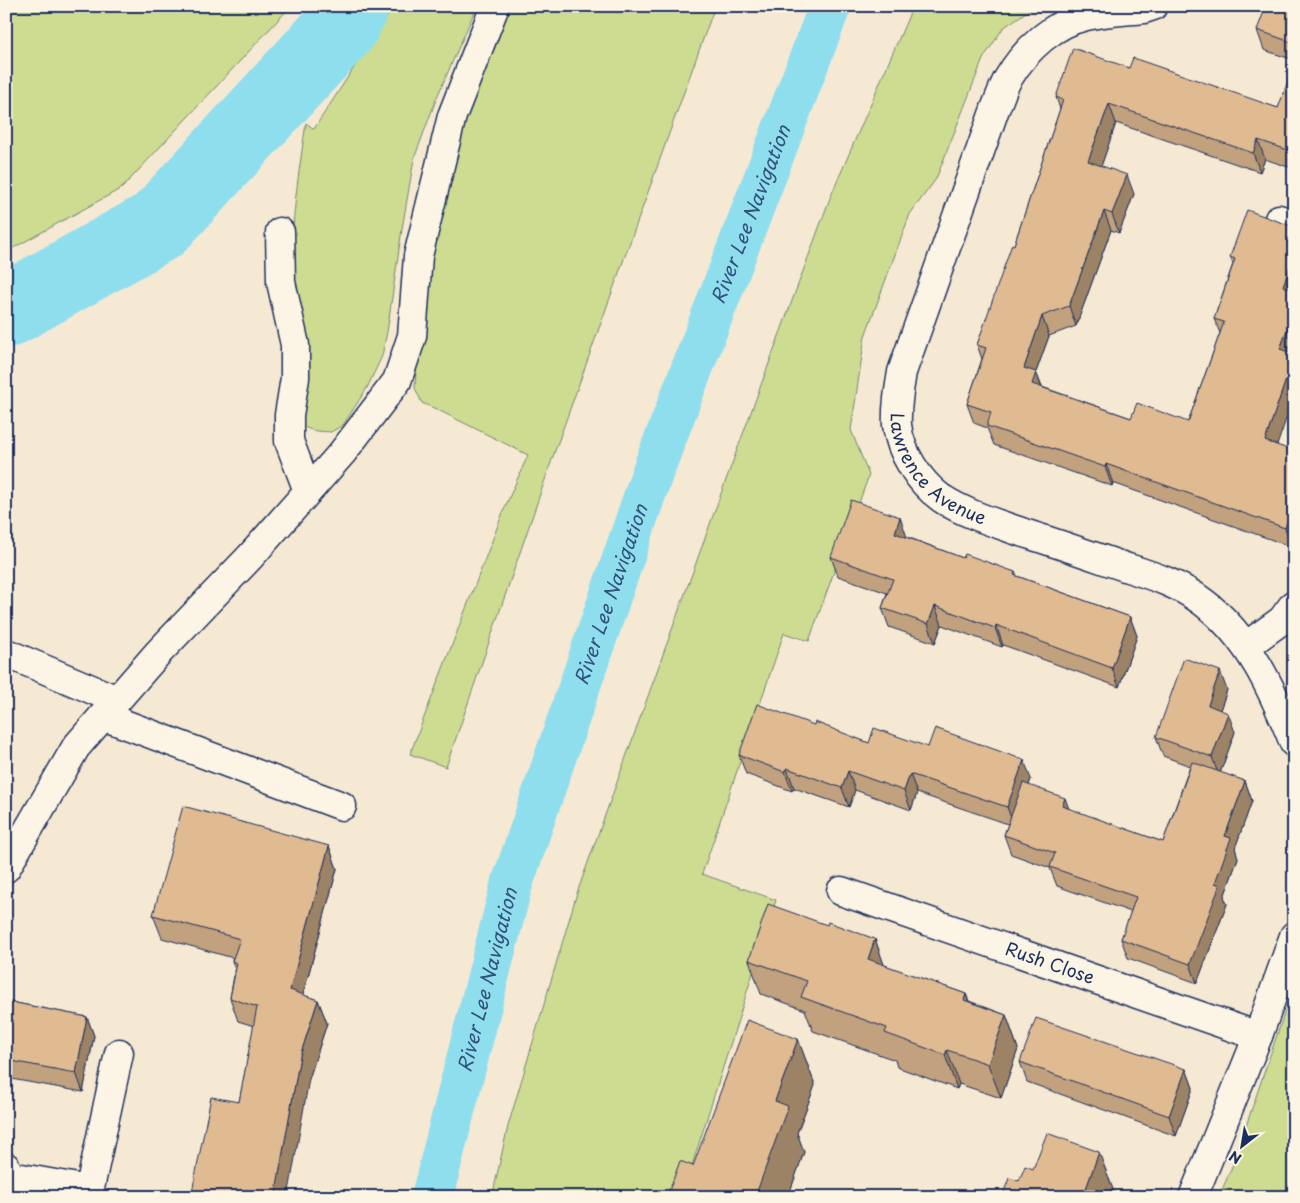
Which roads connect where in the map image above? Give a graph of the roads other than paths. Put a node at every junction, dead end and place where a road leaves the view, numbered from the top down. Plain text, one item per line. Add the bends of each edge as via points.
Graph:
1 (495, 6) edge
2 (1154, 6) edge
3 (280, 232) dead end
4 (308, 491) junction
5 (1294, 604) edge
6 (1246, 646) junction
7 (6, 653) edge
8 (110, 708) junction
9 (1294, 742) edge
10 (342, 806) dead end
11 (6, 868) edge
12 (841, 891) dead end
13 (1294, 936) edge
14 (1258, 1036) junction
15 (119, 1053) dead end
16 (8, 1172) edge
17 (88, 1194) edge
18 (1193, 1197) edge

1 - 4 street via 452,116 418,256 412,336 397,381 342,453
2 - 6 street, Lawrence Avenue via 1085,16 1068,22 1048,33 1034,46 1008,78 902,372 897,426 912,466 940,497 992,522 1180,588 1224,620
3 - 4 street via 281,282 295,344 289,441
4 - 8 street
5 - 6 street via 1282,620
6 - 9 street, Lawrence Avenue via 1278,702
7 - 8 street
8 - 10 street
8 - 11 street via 76,747
12 - 14 street, Rush Close
13 - 14 street
14 - 18 street
15 - 17 street
16 - 17 street

